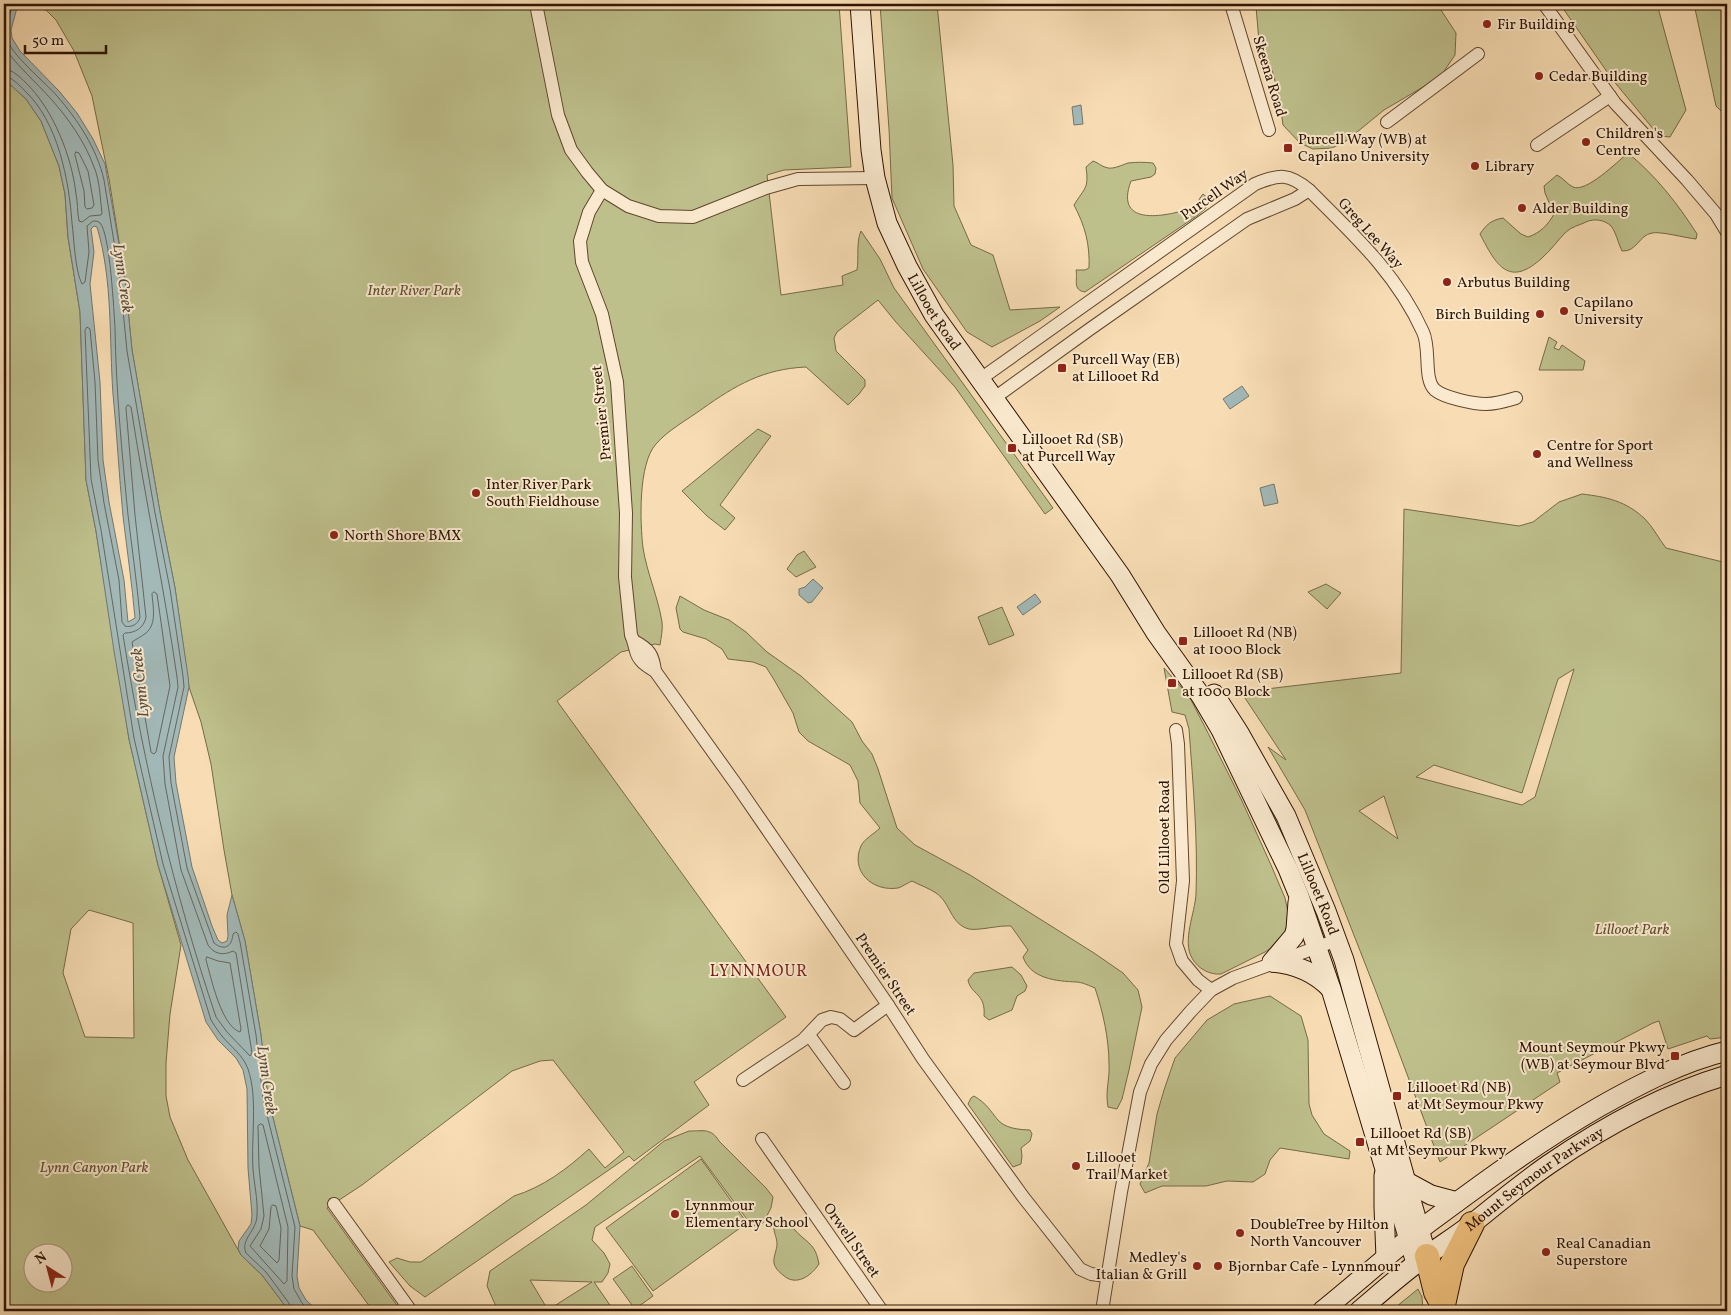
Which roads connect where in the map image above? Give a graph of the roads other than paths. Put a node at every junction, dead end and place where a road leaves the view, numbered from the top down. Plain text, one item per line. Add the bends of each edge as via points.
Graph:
1 (536, 4) edge
2 (860, 4) edge
3 (1231, 4) edge
4 (1544, 4) edge
5 (1478, 54) dead end
6 (1610, 96) junction
7 (1387, 122) dead end
8 (1269, 130) dead end
9 (1537, 144) dead end
10 (875, 178) junction
11 (602, 190) junction
12 (1309, 190) junction
13 (1727, 232) edge
14 (979, 380) junction
15 (1516, 398) dead end
16 (993, 399) junction
17 (1120, 575) junction
18 (1176, 730) dead end
19 (1299, 896) junction
20 (1337, 940) junction
21 (1317, 946) junction
22 (1272, 962) junction
23 (1331, 989) junction
24 (1211, 990) junction
25 (888, 1005) junction
26 (810, 1034) junction
27 (1727, 1051) edge
28 (1727, 1075) edge
29 (743, 1080) dead end
30 (844, 1083) dead end
31 (762, 1139) dead end
32 (1384, 1168) junction
33 (1407, 1182) junction
34 (1457, 1202) junction
35 (334, 1204) dead end
36 (1472, 1224) junction
37 (1414, 1234) junction
38 (1386, 1258) junction
39 (1422, 1260) junction
40 (1107, 1276) junction
41 (1443, 1308) edge
42 (411, 1311) edge
43 (882, 1311) edge
44 (1102, 1311) edge
45 (1322, 1311) edge
46 (1359, 1311) edge

1 - 11 street via 558,115 571,150
2 - 10 street, Lillooet Road
3 - 8 street, Skeena Road
4 - 6 street
5 - 7 street
6 - 9 street
6 - 13 street via 1716,214
10 - 11 street via 798,179 693,217 659,216 628,206
10 - 14 street, Lillooet Road via 887,223 907,266 934,315
11 - 25 street, Premier Street via 589,212 580,242 582,262 602,314 617,382 626,513 625,577 631,635 654,658 655,671
12 - 14 street, Purcell Way via 1287,176 1272,177 1255,184
12 - 15 street, Greg Lee Way via 1382,265 1406,302 1424,333 1429,380 1434,389 1445,396 1485,404
12 - 16 street via 1247,219
14 - 16 street, Lillooet Road
16 - 17 street, Lillooet Road
17 - 19 street, Lillooet Road via 1221,730
17 - 20 street, Lillooet Road via 1146,595 1239,733 1286,816
18 - 24 street, Old Lillooet Road via 1183,881 1176,944 1182,961
19 - 21 street, Lillooet Road
19 - 22 street via 1294,936
20 - 21 street
20 - 33 street, Lillooet Road
21 - 22 street
21 - 23 street, Lillooet Road
22 - 23 street via 1308,971
22 - 24 street
23 - 32 street, Lillooet Road
24 - 40 street via 1166,1040 1140,1092
25 - 26 street via 854,1030 840,1019 831,1017 822,1020
25 - 40 street, Premier Street via 923,1059 1076,1265 1085,1272
26 - 29 street
26 - 30 street
27 - 34 street, Mount Seymour Parkway via 1693,1061 1620,1096 1552,1135
28 - 36 street, Mount Seymour Parkway via 1647,1106 1583,1142 1540,1170
31 - 43 street, Orwell Street
32 - 37 street, Lillooet Road
32 - 38 street
33 - 34 street
33 - 37 street, Lillooet Road
34 - 37 street, Mount Seymour Parkway
35 - 42 street
36 - 39 street, Mount Seymour Parkway
36 - 41 highway via 1452,1264
37 - 38 street, Mount Seymour Parkway
37 - 39 street, Lillooet Road
38 - 45 street, Mount Seymour Parkway
39 - 41 highway
39 - 46 street, Mount Seymour Parkway
40 - 44 street

